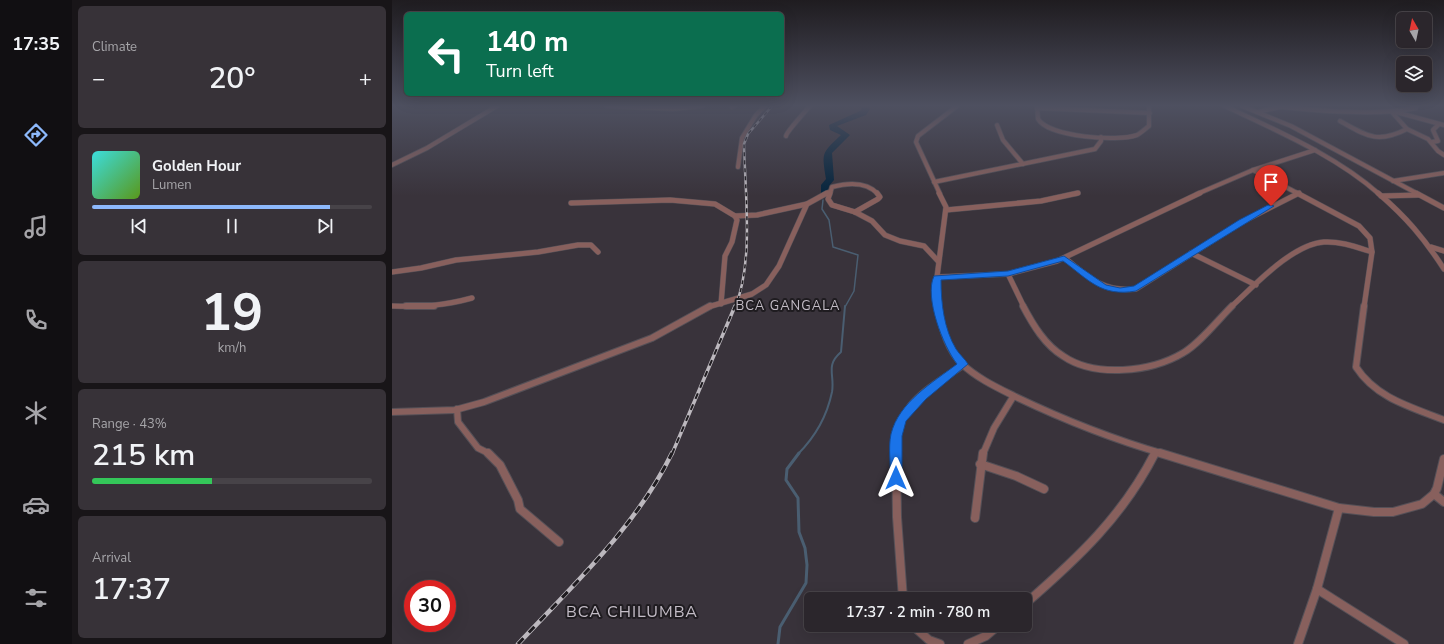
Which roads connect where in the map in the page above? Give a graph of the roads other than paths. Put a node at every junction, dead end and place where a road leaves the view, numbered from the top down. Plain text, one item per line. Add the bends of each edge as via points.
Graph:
1 (447, 136) edge
2 (743, 136) edge
3 (920, 136) edge
4 (1001, 136) edge
5 (1101, 136) edge
6 (1287, 136) edge
7 (1310, 136) edge
8 (1367, 136) edge
9 (1395, 136) edge
10 (1421, 136) edge
11 (1436, 136) edge
12 (1432, 142) junction
13 (1304, 144) junction
14 (1326, 145) junction
15 (1315, 150) junction
16 (1444, 155) edge
17 (1022, 164) junction
18 (392, 165) edge
19 (738, 167) dead end
20 (1253, 170) junction
21 (1444, 173) edge
22 (1393, 181) junction
23 (934, 182) junction
24 (829, 192) junction
25 (1078, 193) dead end
26 (1299, 193) junction
27 (1420, 195) junction
28 (1381, 196) junction
29 (571, 203) dead end
30 (807, 204) junction
31 (1444, 208) edge
32 (946, 210) junction
33 (854, 212) junction
34 (735, 216) junction
35 (1431, 247) junction
36 (598, 252) dead end
37 (1372, 252) junction
38 (1444, 252) edge
39 (1191, 253) junction
40 (1064, 258) junction
41 (938, 261) junction
42 (1444, 269) edge
43 (392, 272) edge
44 (1008, 274) junction
45 (937, 277) junction
46 (1256, 285) junction
47 (472, 298) dead end
48 (721, 304) junction
49 (392, 306) edge
50 (963, 364) junction
51 (1013, 397) junction
52 (457, 409) junction
53 (392, 412) edge
54 (1444, 420) edge
55 (1156, 452) junction
56 (1444, 459) edge
57 (980, 464) junction
58 (1044, 489) dead end
59 (1434, 494) junction
60 (1444, 502) edge
61 (1339, 508) junction
62 (975, 518) dead end
63 (560, 542) dead end
64 (1318, 588) junction
65 (902, 592) edge
66 (1032, 598) edge
67 (920, 632) edge
68 (991, 632) edge
69 (940, 644) edge
70 (968, 644) edge
71 (1298, 644) edge
72 (1404, 644) edge

1 - 18 street
2 - 19 street
3 - 23 street via 916,139 918,150
4 - 17 street
5 - 17 street via 1101,141 1094,149
6 - 13 street
7 - 14 street
8 - 9 street via 1372,139
10 - 12 street
11 - 12 street via 1438,141
12 - 16 street
13 - 14 street
13 - 15 street
14 - 22 street
15 - 20 street
15 - 28 street
17 - 23 street
20 - 26 street
20 - 40 street via 1190,197
21 - 22 street
22 - 27 street
23 - 32 street
24 - 30 street
24 - 33 street via 829,202 832,205 845,207
24 - 33 street via 832,187 848,183 866,187 880,197
25 - 32 street via 1041,201
26 - 37 street via 1355,223 1372,240
26 - 39 street via 1242,222
27 - 28 street
27 - 31 street
28 - 35 street
29 - 34 street via 670,200 715,204
30 - 34 street via 757,215
30 - 48 street via 779,266 766,285 752,294
32 - 41 street
33 - 41 street via 872,221 883,234 908,244 924,246
34 - 48 street via 737,220 732,242 725,256
35 - 38 street
35 - 42 street
36 - 43 street via 591,245 578,245 538,252 456,260
37 - 46 street via 1333,242 1316,243 1306,246
37 - 54 street via 1356,367 1362,379 1386,396
39 - 40 street via 1136,288 1120,291 1103,286
39 - 46 street
40 - 44 street
41 - 45 street
44 - 45 street
44 - 46 street via 1026,314 1040,336 1076,364 1112,370 1150,366 1185,352
45 - 50 street via 940,319 952,350
47 - 49 street via 429,307
48 - 52 street via 705,309 658,335 621,351 484,402
50 - 51 street via 988,383
50 - 65 street via 922,396 909,409 898,428 896,491
51 - 55 street via 1055,416
51 - 57 street via 987,439
52 - 53 street
52 - 63 street via 458,422 466,434 478,448 491,455 500,465 520,509
55 - 61 street
55 - 66 street via 1129,500 1106,530
56 - 59 street
57 - 58 street
57 - 62 street
59 - 60 street
59 - 61 street via 1422,504 1393,512
61 - 64 street
64 - 71 street
64 - 72 street
67 - 69 street via 929,640
68 - 70 street

